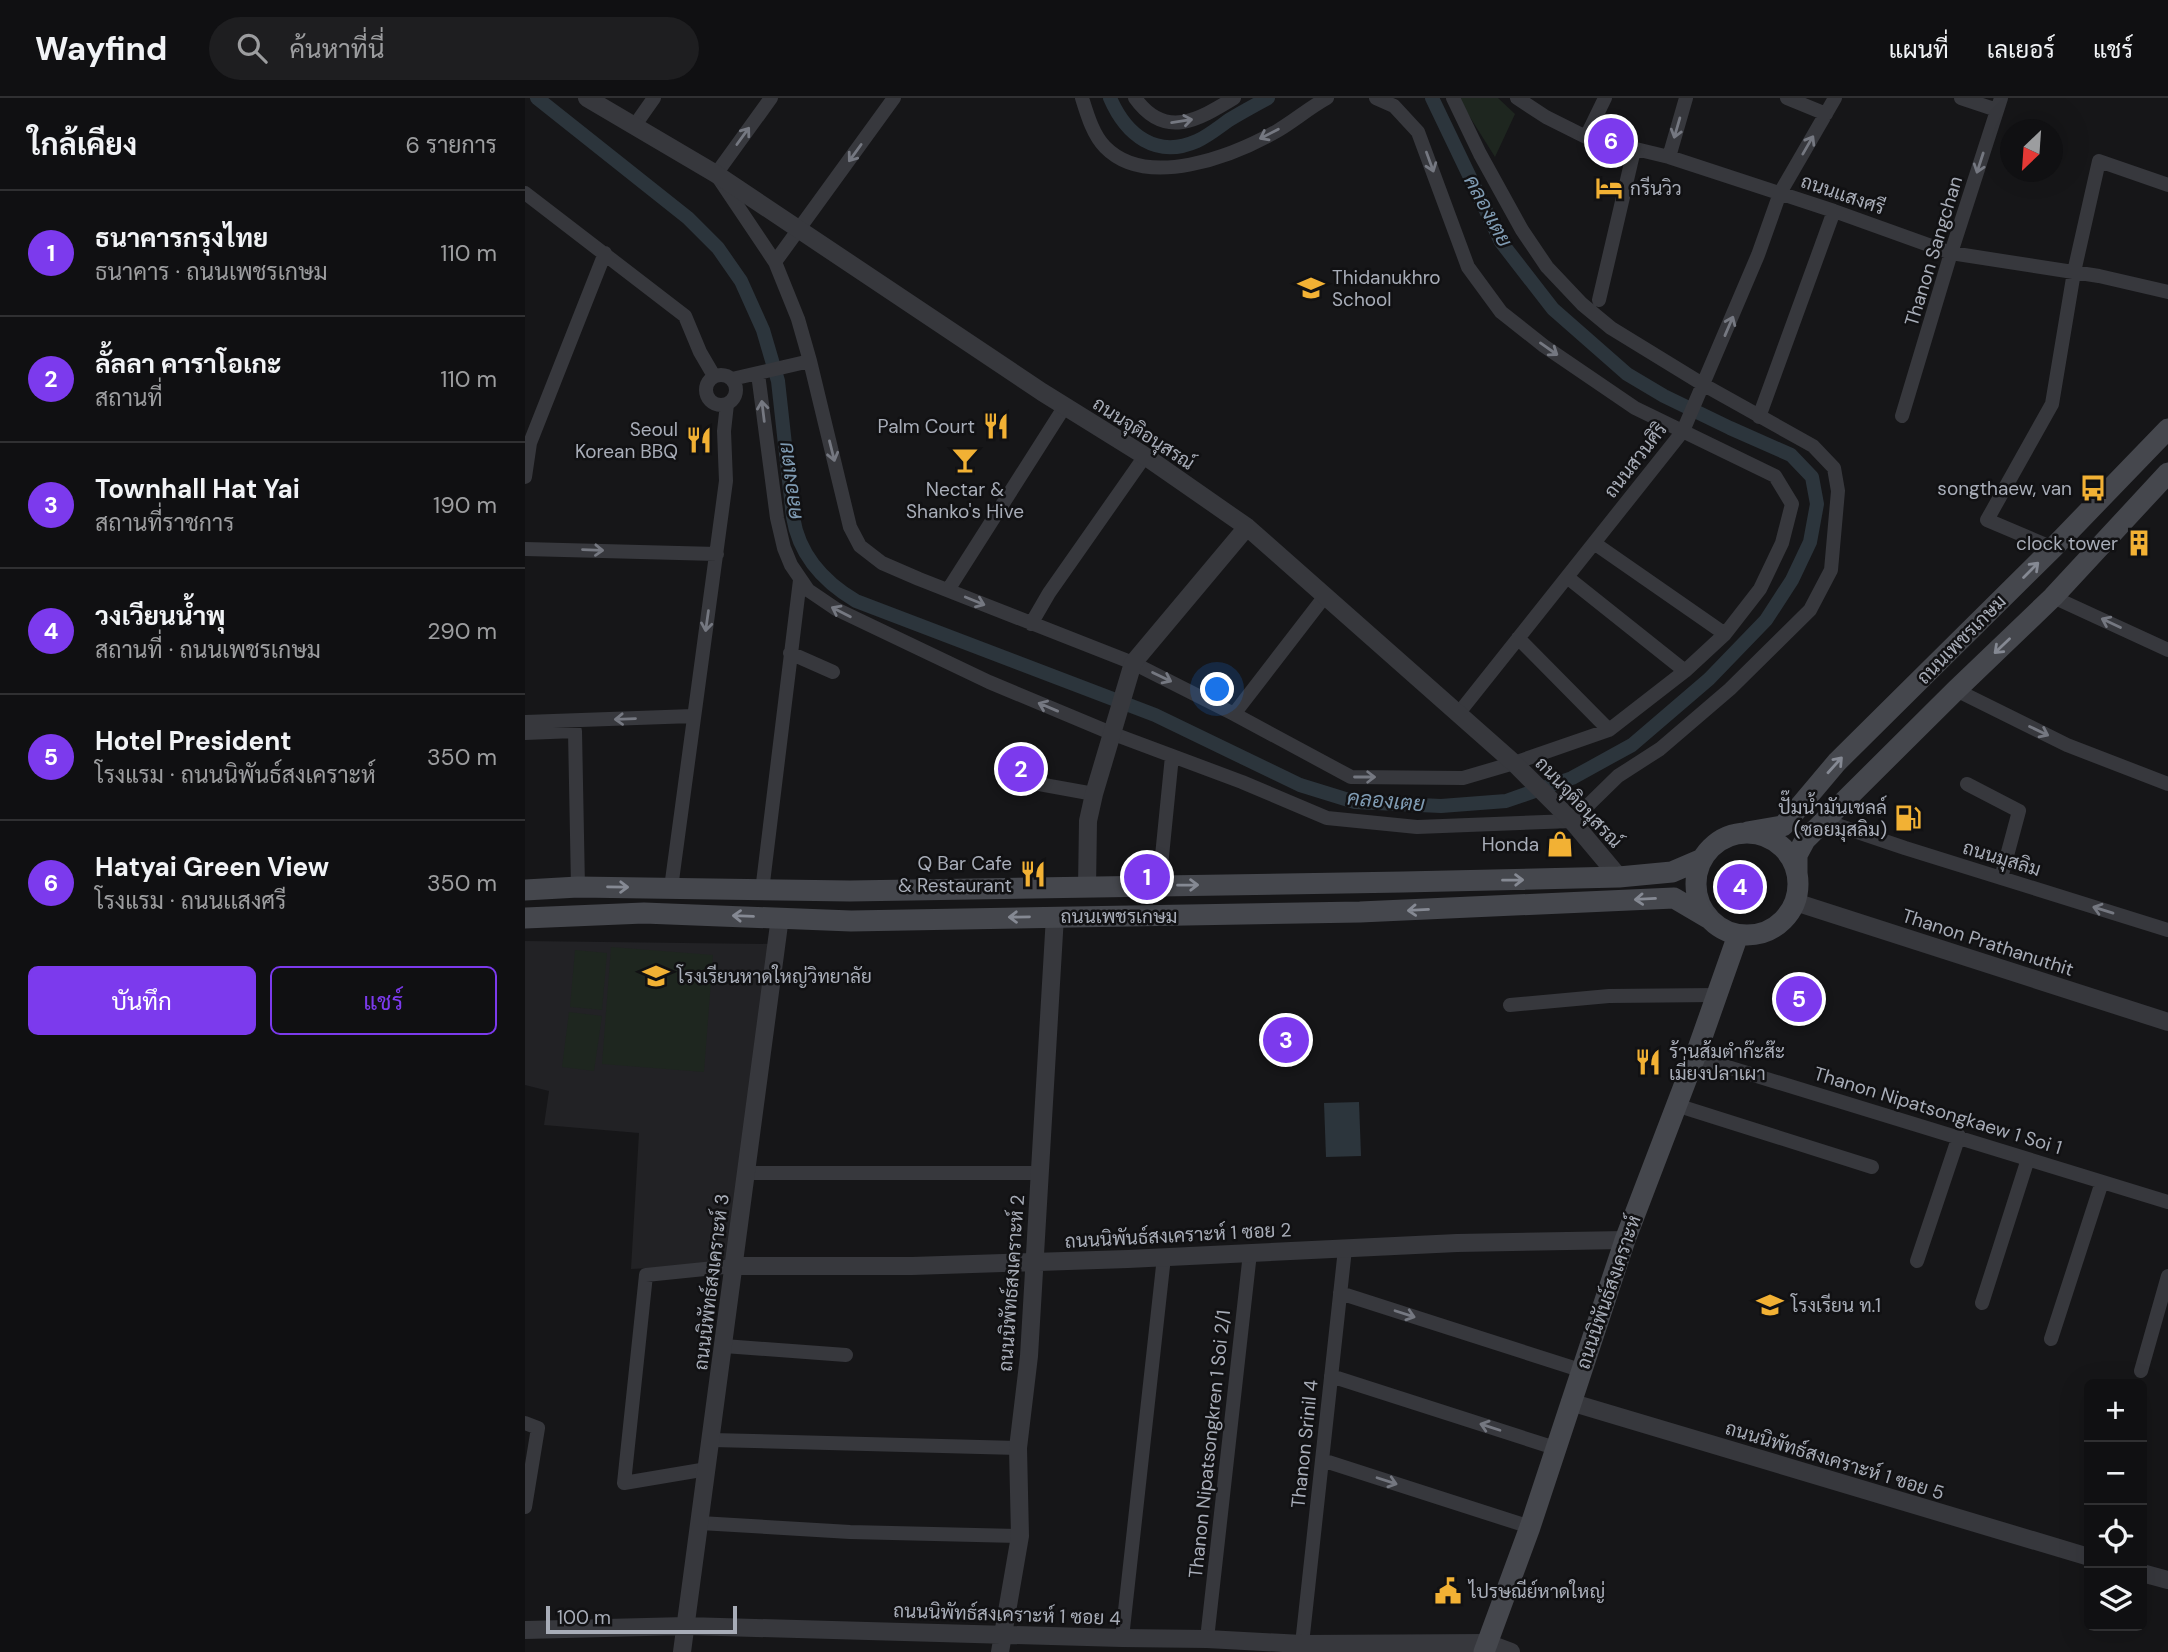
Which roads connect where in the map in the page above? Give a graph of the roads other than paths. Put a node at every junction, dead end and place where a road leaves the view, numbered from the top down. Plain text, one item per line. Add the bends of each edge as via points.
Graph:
1 (587, 98) edge
2 (654, 98) edge
3 (771, 98) edge
4 (894, 98) edge
5 (1081, 98) edge
6 (1135, 98) edge
7 (1234, 98) edge
8 (1327, 98) edge
9 (1376, 98) edge
10 (1453, 98) edge
11 (1517, 98) edge
12 (1605, 98) edge
13 (1686, 98) edge
14 (1787, 98) edge
15 (1835, 98) edge
16 (1961, 98) edge
17 (1395, 102) edge
18 (1999, 104) edge
19 (1826, 114) junction
20 (635, 125) junction
21 (1587, 137) junction
22 (1634, 150) junction
23 (1669, 157) junction
24 (716, 174) junction
25 (2168, 185) edge
26 (525, 193) edge
27 (1780, 193) junction
28 (1834, 211) junction
29 (800, 229) junction
30 (605, 253) junction
31 (1951, 253) junction
32 (775, 262) junction
33 (2074, 272) junction
34 (2168, 292) edge
35 (1599, 300) dead end
36 (805, 362) junction
37 (758, 374) junction
38 (710, 380) junction
39 (1703, 387) junction
40 (727, 395) junction
41 (1065, 407) junction
42 (1902, 416) dead end
43 (1759, 417) junction
44 (1684, 429) junction
45 (2168, 429) edge
46 (1145, 456) junction
47 (2168, 473) edge
48 (525, 477) edge
49 (1247, 527) junction
50 (1594, 543) junction
51 (2053, 548) junction
52 (525, 549) edge
53 (717, 554) junction
54 (1567, 577) junction
55 (800, 580) junction
56 (948, 590) junction
57 (1325, 596) junction
58 (2053, 597) junction
59 (1031, 624) junction
60 (1725, 634) junction
61 (1518, 638) junction
62 (2168, 650) edge
63 (790, 653) junction
64 (1133, 663) junction
65 (1685, 671) junction
66 (833, 672) dead end
67 (1956, 690) junction
68 (1234, 714) junction
69 (1458, 714) junction
70 (693, 716) junction
71 (525, 722) edge
72 (1609, 730) junction
73 (525, 733) edge
74 (1111, 733) junction
75 (1172, 756) junction
76 (1514, 764) junction
77 (1006, 778) dead end
78 (1967, 784) dead end
79 (2168, 784) edge
80 (1094, 794) junction
81 (1572, 821) junction
82 (1825, 821) junction
83 (1747, 832) junction
84 (1700, 860) junction
85 (1797, 874) junction
86 (1619, 877) junction
87 (2001, 878) junction
88 (1359, 882) junction
89 (1159, 886) junction
90 (578, 887) junction
91 (671, 888) junction
92 (1087, 888) junction
93 (525, 890) edge
94 (762, 891) junction
95 (851, 891) junction
96 (1795, 901) junction
97 (1360, 912) junction
98 (1055, 916) junction
99 (780, 917) junction
100 (525, 918) edge
101 (1708, 918) junction
102 (851, 921) junction
103 (2168, 930) edge
104 (1738, 935) junction
105 (1716, 995) junction
106 (1510, 1004) dead end
107 (2168, 1022) edge
108 (1695, 1056) junction
109 (1676, 1105) junction
110 (1959, 1136) junction
111 (2028, 1159) junction
112 (1872, 1167) dead end
113 (746, 1173) junction
114 (1040, 1173) junction
115 (2102, 1182) junction
116 (2168, 1202) edge
117 (1625, 1240) junction
118 (1345, 1249) junction
119 (1250, 1253) junction
120 (1164, 1257) junction
121 (1917, 1261) dead end
122 (1033, 1262) junction
123 (734, 1266) junction
124 (2168, 1276) edge
125 (1340, 1293) junction
126 (1982, 1303) dead end
127 (2051, 1339) dead end
128 (724, 1346) junction
129 (846, 1355) dead end
130 (1580, 1370) junction
131 (2141, 1371) dead end
132 (1331, 1376) junction
133 (1570, 1402) junction
134 (525, 1423) edge
135 (712, 1440) junction
136 (1018, 1448) junction
137 (1555, 1448) junction
138 (1322, 1460) junction
139 (707, 1469) junction
140 (525, 1507) edge
141 (700, 1523) junction
142 (1530, 1527) junction
143 (1020, 1536) junction
144 (2084, 1556) edge
145 (2147, 1574) edge
146 (2168, 1580) edge
147 (686, 1626) junction
148 (525, 1630) edge
149 (1122, 1638) junction
150 (1207, 1639) junction
151 (1001, 1643) edge
152 (1302, 1644) junction
153 (1486, 1648) edge
154 (682, 1652) edge
155 (1511, 1652) edge

1 - 20 street, ถนนจุติอนุสรณ์
2 - 20 street
24 -> 3 street
4 -> 29 street
8 -> 5 street via 1238,150 1209,161 1159,166 1122,161 1104,146
6 -> 7 street via 1161,122 1181,124
9 - 17 street
10 - 39 street via 1480,154 1547,267 1611,328
11 - 21 street, ถนนเเสงศรี
12 - 21 street
13 -> 23 street
14 - 19 street
15 - 19 street, ถนนสวนศิริ
16 - 18 street
17 -> 44 street via 1418,132 1468,267 1501,312 1635,408
18 -> 31 street, Thanon Sangchan
27 -> 19 street, ถนนสวนศิริ
20 - 24 street, ถนนจุติอนุสรณ์
21 - 22 street, ถนนเเสงศรี
22 - 23 street, ถนนเเสงศรี
22 - 35 street
23 - 27 street, ถนนเเสงศรี
24 - 29 street, ถนนจุติอนุสรณ์
24 - 32 street
25 - 33 street via 2099,160
26 - 30 street
27 - 28 street, ถนนเเสงศรี
39 -> 27 street, ถนนสวนศิริ
28 - 31 street, ถนนเเสงศรี
28 - 43 street
29 - 32 street
29 - 41 street, ถนนจุติอนุสรณ์
30 - 38 street via 685,316
30 - 48 street via 530,443
31 - 33 street, ถนนเเสงศรี
31 - 42 street, Thanon Sangchan
32 - 36 street via 798,319
33 - 34 street, ถนนเเสงศรี
33 - 51 street via 2052,404 1987,520
36 - 37 street
36 -> 56 street via 855,537 882,563
37 - 40 street
55 -> 37 street via 784,548 777,518
38 - 40 street via 724,375
38 - 40 street via 706,394
39 - 43 street
39 - 44 street, ถนนสวนศิริ
40 - 53 street via 726,481
41 - 46 street, ถนนจุติอนุสรณ์
41 - 56 street
43 - 81 street via 1813,446 1834,468 1838,491 1831,570 1810,610 1730,690 1660,749 1618,776
44 - 50 street, ถนนสวนศิริ
44 - 60 street via 1775,477 1793,504 1782,543 1760,589
45 - 51 main road, ถนนเพชรเกษม
46 - 49 street, ถนนจุติอนุสรณ์
46 - 59 street
47 - 58 main road, ถนนเพชรเกษม
49 - 57 street, ถนนจุติอนุสรณ์
49 - 64 street
50 - 54 street, ถนนสวนศิริ
50 - 60 street
83 -> 51 main road, ถนนเพชรเกษม via 1783,826 1837,762
52 -> 53 street
53 -> 70 street
54 - 61 street, ถนนสวนศิริ
54 - 65 street
55 - 63 street
74 -> 55 street via 836,610
56 -> 59 street
57 - 68 street
57 - 69 street, ถนนจุติอนุสรณ์
62 -> 58 street
58 -> 67 main road, ถนนเพชรเกษม
59 - 64 street
60 - 65 street
61 - 69 street, ถนนสวนศิริ
61 - 72 street
63 - 66 street
63 - 94 street
64 -> 68 street
64 - 74 street
65 - 72 street
67 -> 79 street via 2067,745
67 - 82 main road, ถนนเพชรเกษม
68 -> 76 street via 1351,777 1463,778
69 - 76 street, ถนนจุติอนุสรณ์
70 -> 71 street
70 - 91 street
72 - 76 street
73 - 90 street via 575,731
74 - 75 street
74 - 80 street
75 - 81 street via 1327,818 1417,827
75 - 89 street
76 - 81 street, ถนนจุติอนุสรณ์
77 - 80 street
78 - 87 street via 2019,811
80 - 92 street
81 - 86 street, ถนนจุติอนุสรณ์
82 - 85 main road, ถนนเพชรเกษม via 1797,855
82 - 87 street, ถนนมุสลิม
83 - 84 main road via 1720,840
83 - 85 main road via 1779,844
84 - 86 main road, ถนนเพชรเกษม via 1672,872
84 - 101 main road via 1695,890
85 - 96 main road
88 -> 86 main road, ถนนเพชรเกษม
103 -> 87 street, ถนนมุสลิม
89 -> 88 main road, ถนนเพชรเกษม
88 - 97 main road
89 - 92 main road, ถนนเพชรเกษม
90 -> 91 main road, ถนนเพชรเกษม
90 - 93 main road, ถนนเพชรเกษม
91 - 94 main road, ถนนเพชรเกษม
92 - 95 main road, ถนนเพชรเกษม
94 - 95 main road, ถนนเพชรเกษม
95 - 102 main road
96 - 104 main road via 1782,921 1769,930
96 - 107 street, Thanon Prathanuthit
97 - 98 main road, ถนนเพชรเกษม
101 -> 97 main road, ถนนเพชรเกษม via 1674,898
98 -> 102 main road, ถนนเพชรเกษม
98 - 114 street, ถนนนิพัทธ์สงเคราะห์ 2
99 -> 100 main road, ถนนเพชรเกษม via 644,913
99 - 102 main road, ถนนเพชรเกษม
99 - 113 street, ถนนนิพัทธ์สงเคราะห์ 3
101 - 104 main road
104 - 105 main road, ถนนนิพันธ์สงเคราะห์
105 - 106 street via 1609,996
105 - 108 main road, ถนนนิพันธ์สงเคราะห์
108 - 109 main road, ถนนนิพันธ์สงเคราะห์
108 - 110 street, Thanon Nipatsongkaew 1 Soi 1
109 - 112 street
109 - 117 main road, ถนนนิพันธ์สงเคราะห์
110 - 111 street, Thanon Nipatsongkaew 1 Soi 1
110 - 121 street
111 - 115 street, Thanon Nipatsongkaew 1 Soi 1
111 - 126 street
113 - 114 street
113 - 123 street, ถนนนิพัทธ์สงเคราะห์ 3
114 - 122 street, ถนนนิพัทธ์สงเคราะห์ 2
115 - 116 street, Thanon Nipatsongkaew 1 Soi 1
115 - 127 street
117 - 118 street, ถนนนิพันธ์สงเคราะห์ 1 ซอย 2
117 - 130 main road, ถนนนิพันธ์สงเคราะห์
118 - 119 street, ถนนนิพันธ์สงเคราะห์ 1 ซอย 2
118 - 125 street, Thanon Srinil 4
119 - 120 street, ถนนนิพันธ์สงเคราะห์ 1 ซอย 2
119 - 150 street, Thanon Nipatsongkren 1 Soi 2/1
120 - 122 street, ถนนนิพันธ์สงเคราะห์ 1 ซอย 2
120 - 149 street
122 - 123 street, ถนนนิพันธ์สงเคราะห์ 1 ซอย 2
122 - 136 street, ถนนนิพัทธ์สงเคราะห์ 2 via 1029,1356
123 - 128 street, ถนนนิพัทธ์สงเคราะห์ 3
123 - 139 street via 646,1275 624,1483
124 - 131 street
125 -> 130 street
125 - 132 street, Thanon Srinil 4
128 - 129 street
128 - 135 street, ถนนนิพัทธ์สงเคราะห์ 3
130 - 133 main road, ถนนนิพันธ์สงเคราะห์
137 -> 132 street
132 - 138 street, Thanon Srinil 4
133 - 137 main road, ถนนนิพันธ์สงเคราะห์
133 - 144 street, ถนนนิพัทธ์สงเคราะห์ 1 ซอย 5
134 - 140 street via 538,1428
135 - 136 street
135 - 139 street, ถนนนิพัทธ์สงเคราะห์ 3
136 - 143 street, ถนนนิพัทธ์สงเคราะห์ 2
137 - 142 main road, ถนนนิพันธ์สงเคราะห์
138 -> 142 street
138 - 152 street, Thanon Srinil 4
139 - 141 street, ถนนนิพัทธ์สงเคราะห์ 3
141 - 143 street
141 - 147 street, ถนนนิพัทธ์สงเคราะห์ 3
142 - 153 main road, ถนนนิพันธ์สงเคราะห์
143 - 151 street, ถนนนิพัทธ์สงเคราะห์ 2
145 - 146 street
147 - 148 street, ถนนนิพัทธ์สงเคราะห์ 1 ซอย 4
147 - 151 street, ถนนนิพัทธ์สงเคราะห์ 1 ซอย 4
147 - 154 street, ถนนนิพัทธ์สงเคราะห์ 3
149 - 150 street, ถนนนิพัทธ์สงเคราะห์ 1 ซอย 4
149 - 151 street, ถนนนิพัทธ์สงเคราะห์ 1 ซอย 4
150 - 152 street, ถนนนิพัทธ์สงเคราะห์ 1 ซอย 4
152 - 153 street, ถนนนิพัทธ์สงเคราะห์ 1 ซอย 4
153 - 155 street

